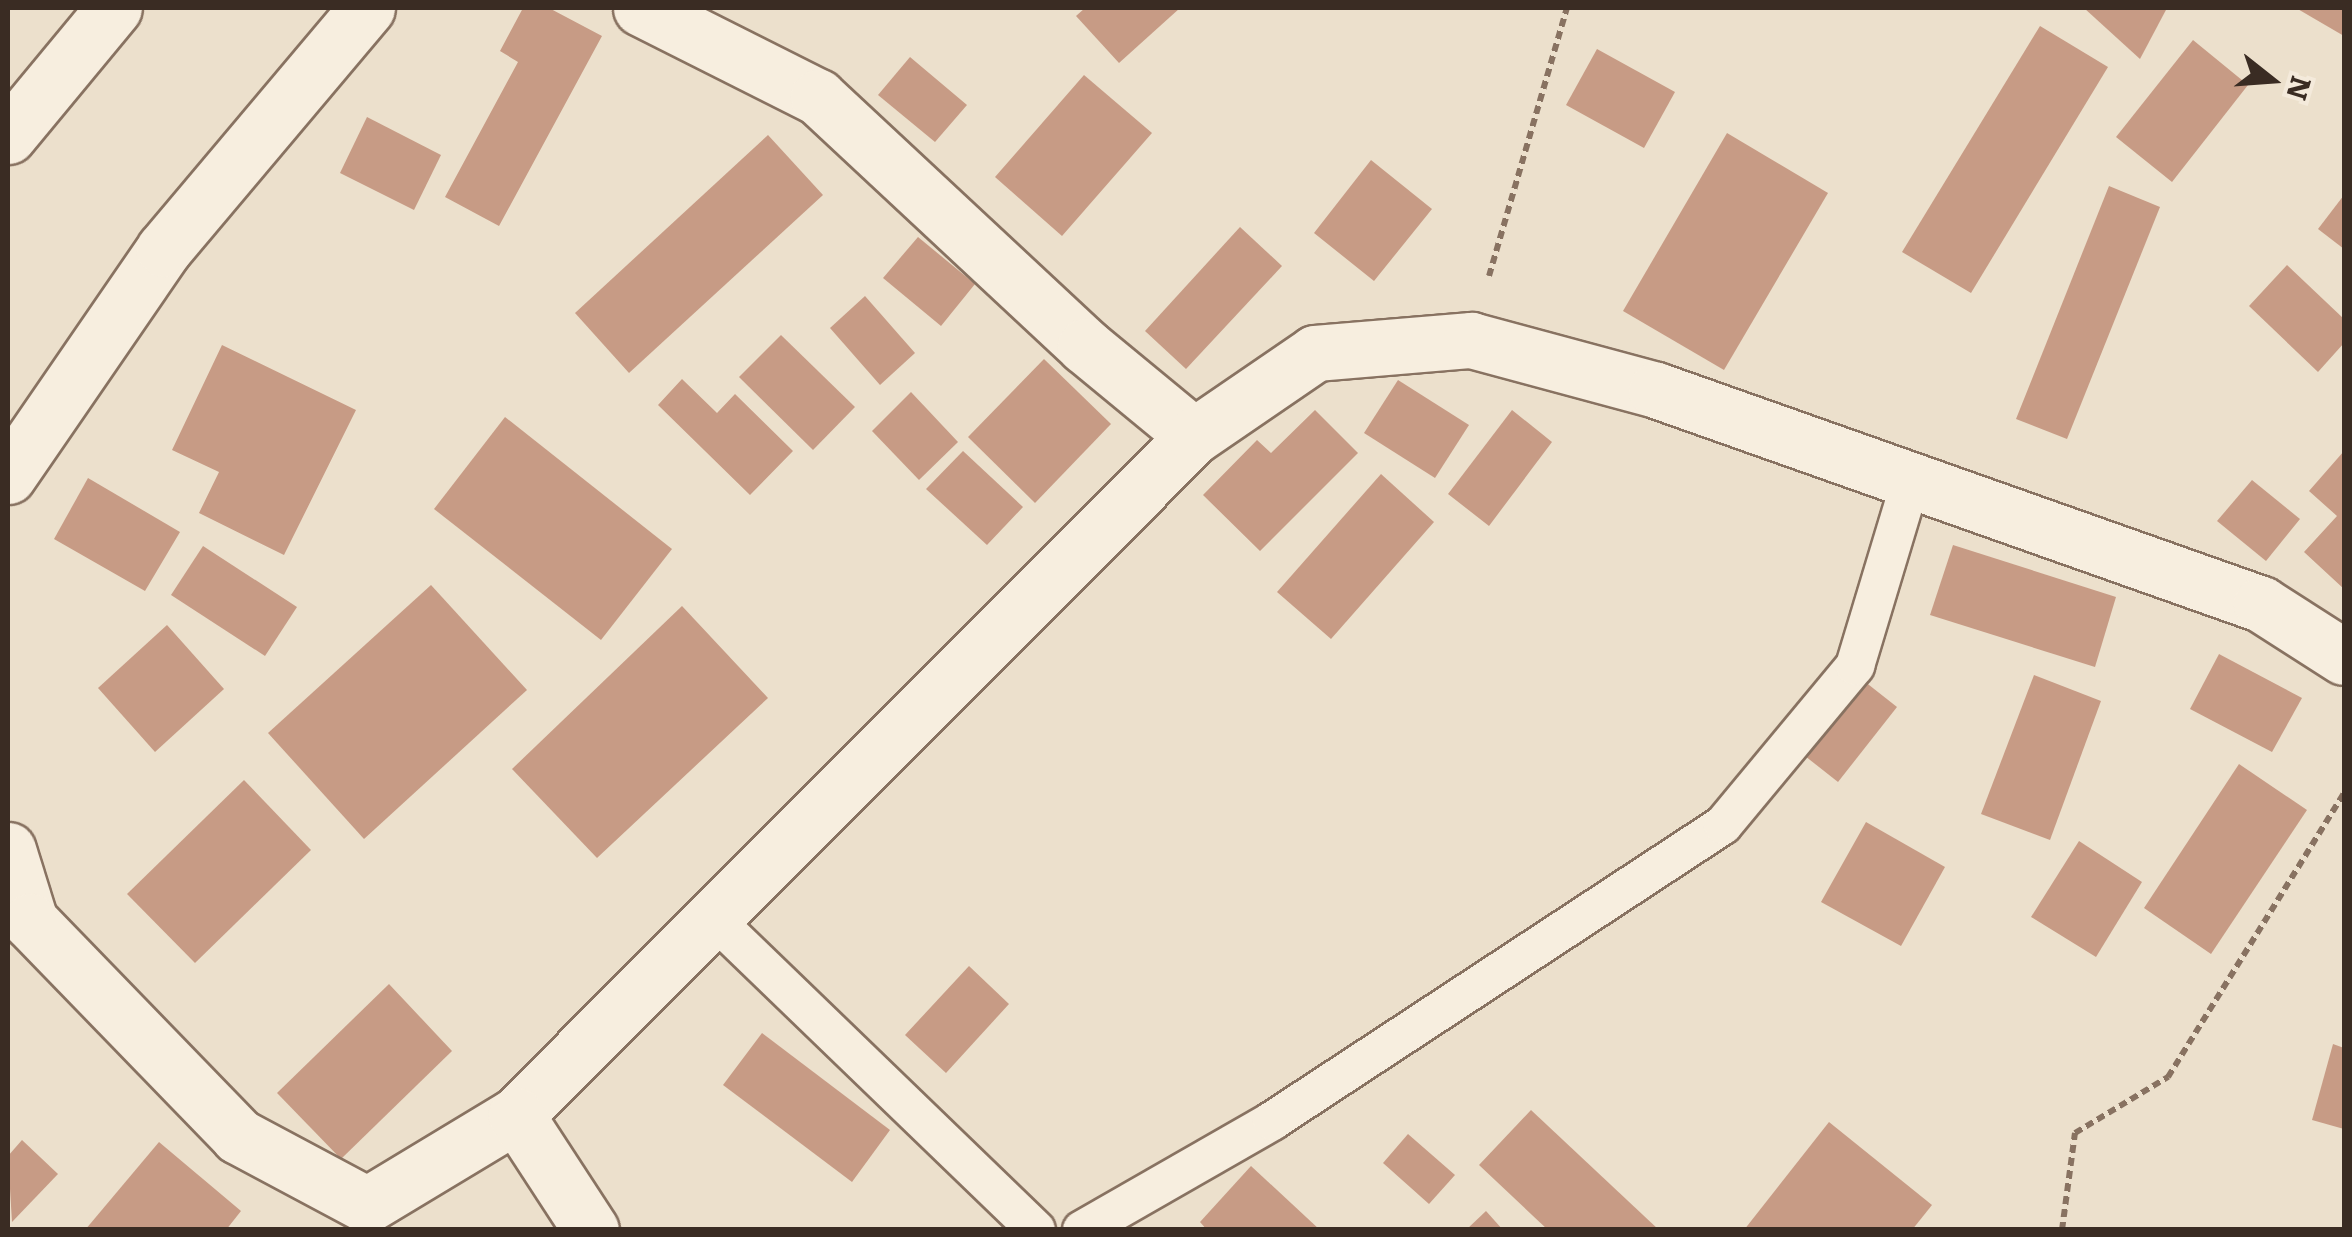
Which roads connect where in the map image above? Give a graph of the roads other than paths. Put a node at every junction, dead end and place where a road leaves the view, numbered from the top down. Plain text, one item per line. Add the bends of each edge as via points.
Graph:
1 (114, 8) edge
2 (367, 8) edge
3 (641, 8) edge
4 (8, 136) edge
5 (1194, 436) junction
6 (8, 476) edge
7 (1912, 480) junction
8 (2343, 656) edge
9 (8, 850) edge
10 (710, 915) junction
11 (516, 1115) junction
12 (591, 1230) edge
13 (1036, 1230) edge
14 (1082, 1230) edge

1 - 4 street
2 - 6 street via 164,249
3 - 5 street via 818,97 1085,346
5 - 7 street via 1314,353 1471,340 1656,390
5 - 10 street
7 - 8 street via 2261,604
7 - 14 lane via 1855,666 1723,825 1272,1121
9 - 11 street via 30,922 238,1136 367,1205
10 - 11 street
10 - 13 lane
11 - 12 street

